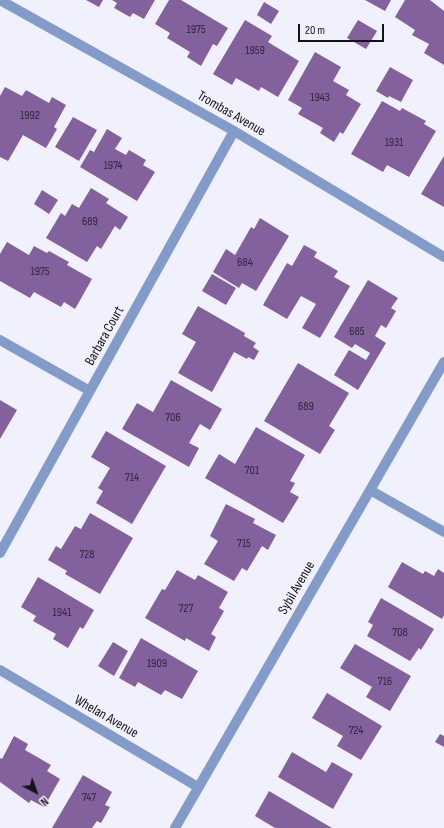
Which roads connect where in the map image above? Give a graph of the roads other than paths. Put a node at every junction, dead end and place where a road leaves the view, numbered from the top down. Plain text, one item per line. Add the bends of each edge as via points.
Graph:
1 (0, 0) edge
2 (234, 131) junction
3 (444, 257) edge
4 (0, 340) edge
5 (444, 362) edge
6 (90, 392) junction
7 (370, 490) junction
8 (444, 532) edge
9 (0, 553) edge
10 (0, 670) edge
11 (198, 787) junction
12 (174, 828) edge

1 - 2 street, Trombas Avenue
2 - 3 street, Trombas Avenue
2 - 6 street, Barbara Court
4 - 6 street
5 - 7 street, Sybil Avenue
6 - 9 street, Barbara Court
7 - 8 street
7 - 11 street, Sybil Avenue
10 - 11 street, Whelan Avenue
11 - 12 street, Sybil Avenue

